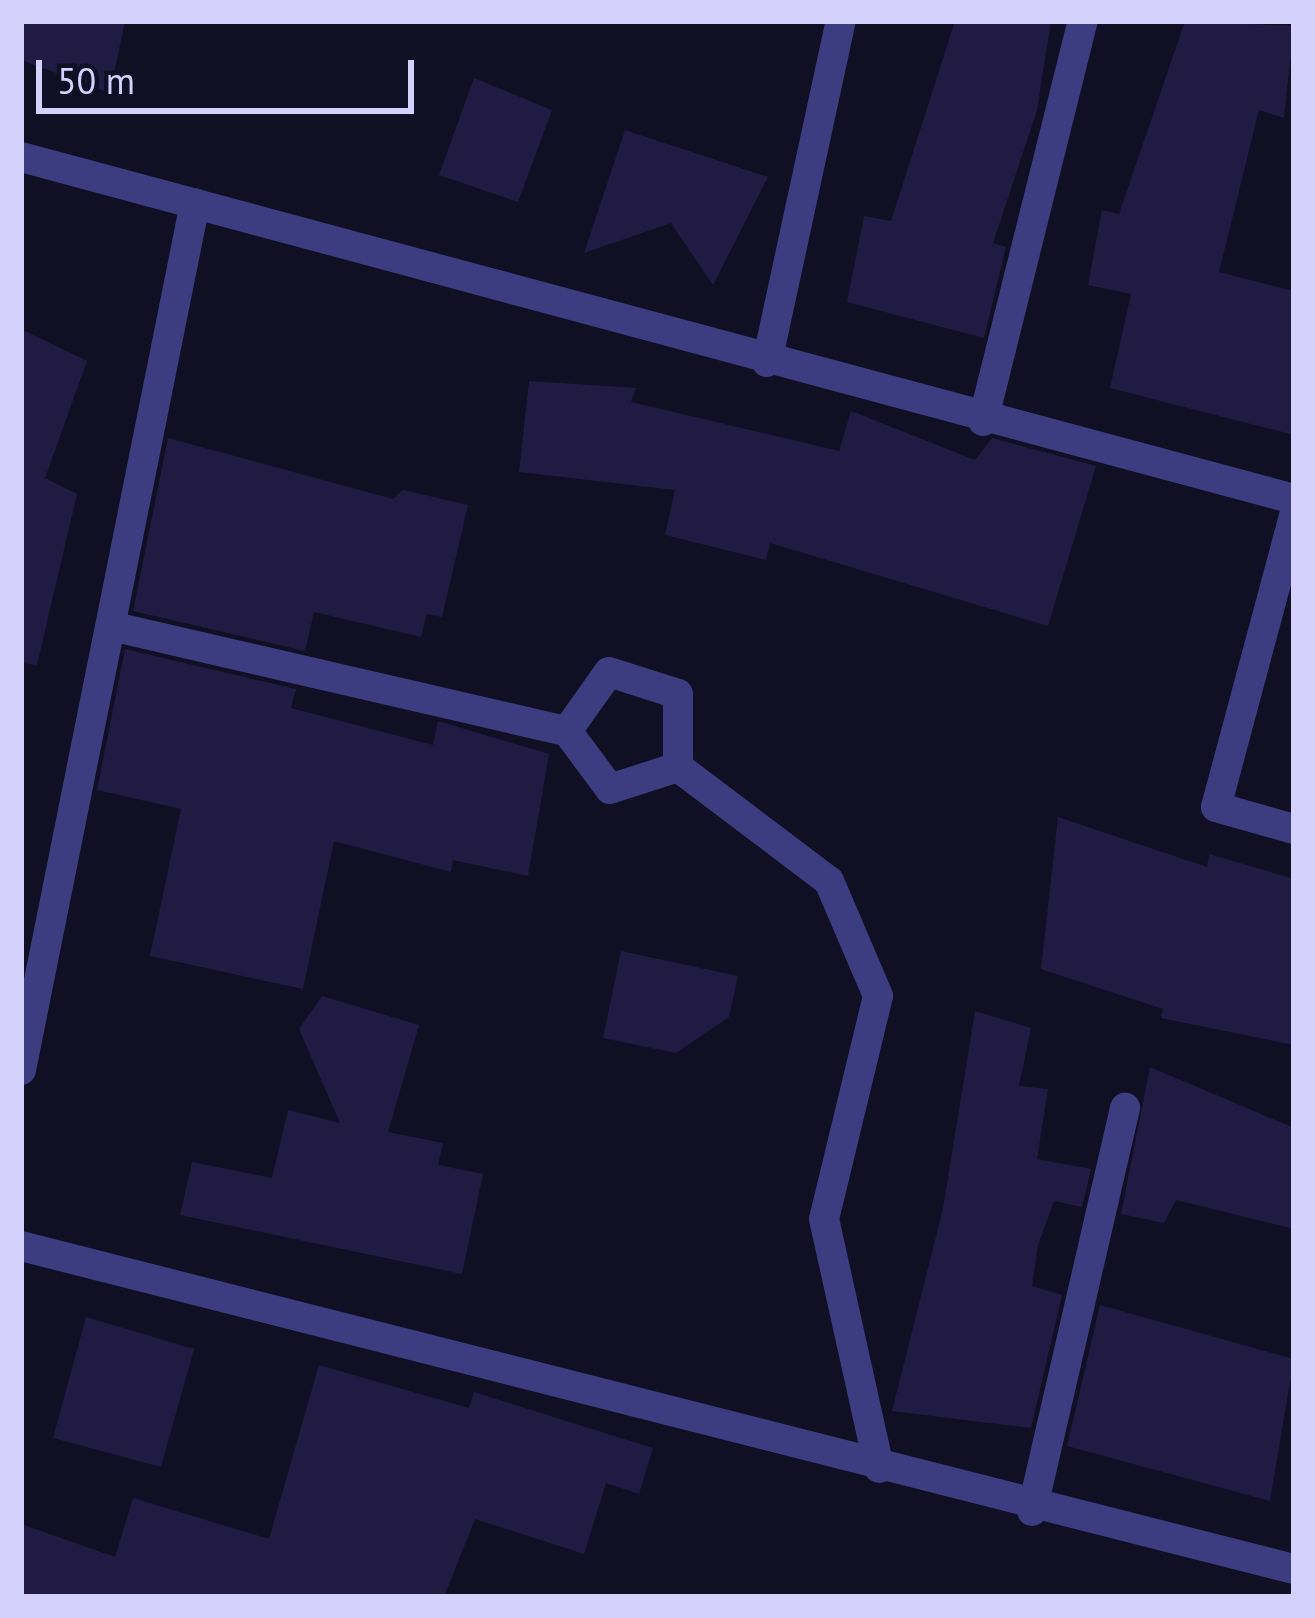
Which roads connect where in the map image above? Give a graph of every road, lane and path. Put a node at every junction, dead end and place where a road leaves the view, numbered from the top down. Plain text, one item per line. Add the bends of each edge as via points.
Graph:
1 (841, 21) edge
2 (1083, 21) edge
3 (21, 158) edge
4 (195, 203) junction
5 (767, 362) junction
6 (982, 421) junction
7 (1294, 499) edge
8 (1294, 516) edge
9 (115, 627) junction
10 (567, 731) junction
11 (678, 767) junction
12 (1294, 829) edge
13 (21, 1070) edge
14 (1125, 1108) dead end
15 (23, 1254) edge
16 (879, 1468) junction
17 (1032, 1511) junction
18 (1294, 1569) edge

1 - 5 street
2 - 6 street
3 - 4 street
4 - 5 street
4 - 9 street
5 - 6 street
6 - 7 street
8 - 12 street via 1216,807
9 - 10 street
9 - 13 street
10 - 11 street via 610,789
10 - 11 street via 609,672 678,694
11 - 16 street via 829,881 878,996 824,1219
14 - 17 street
15 - 16 street
16 - 17 street
17 - 18 street

